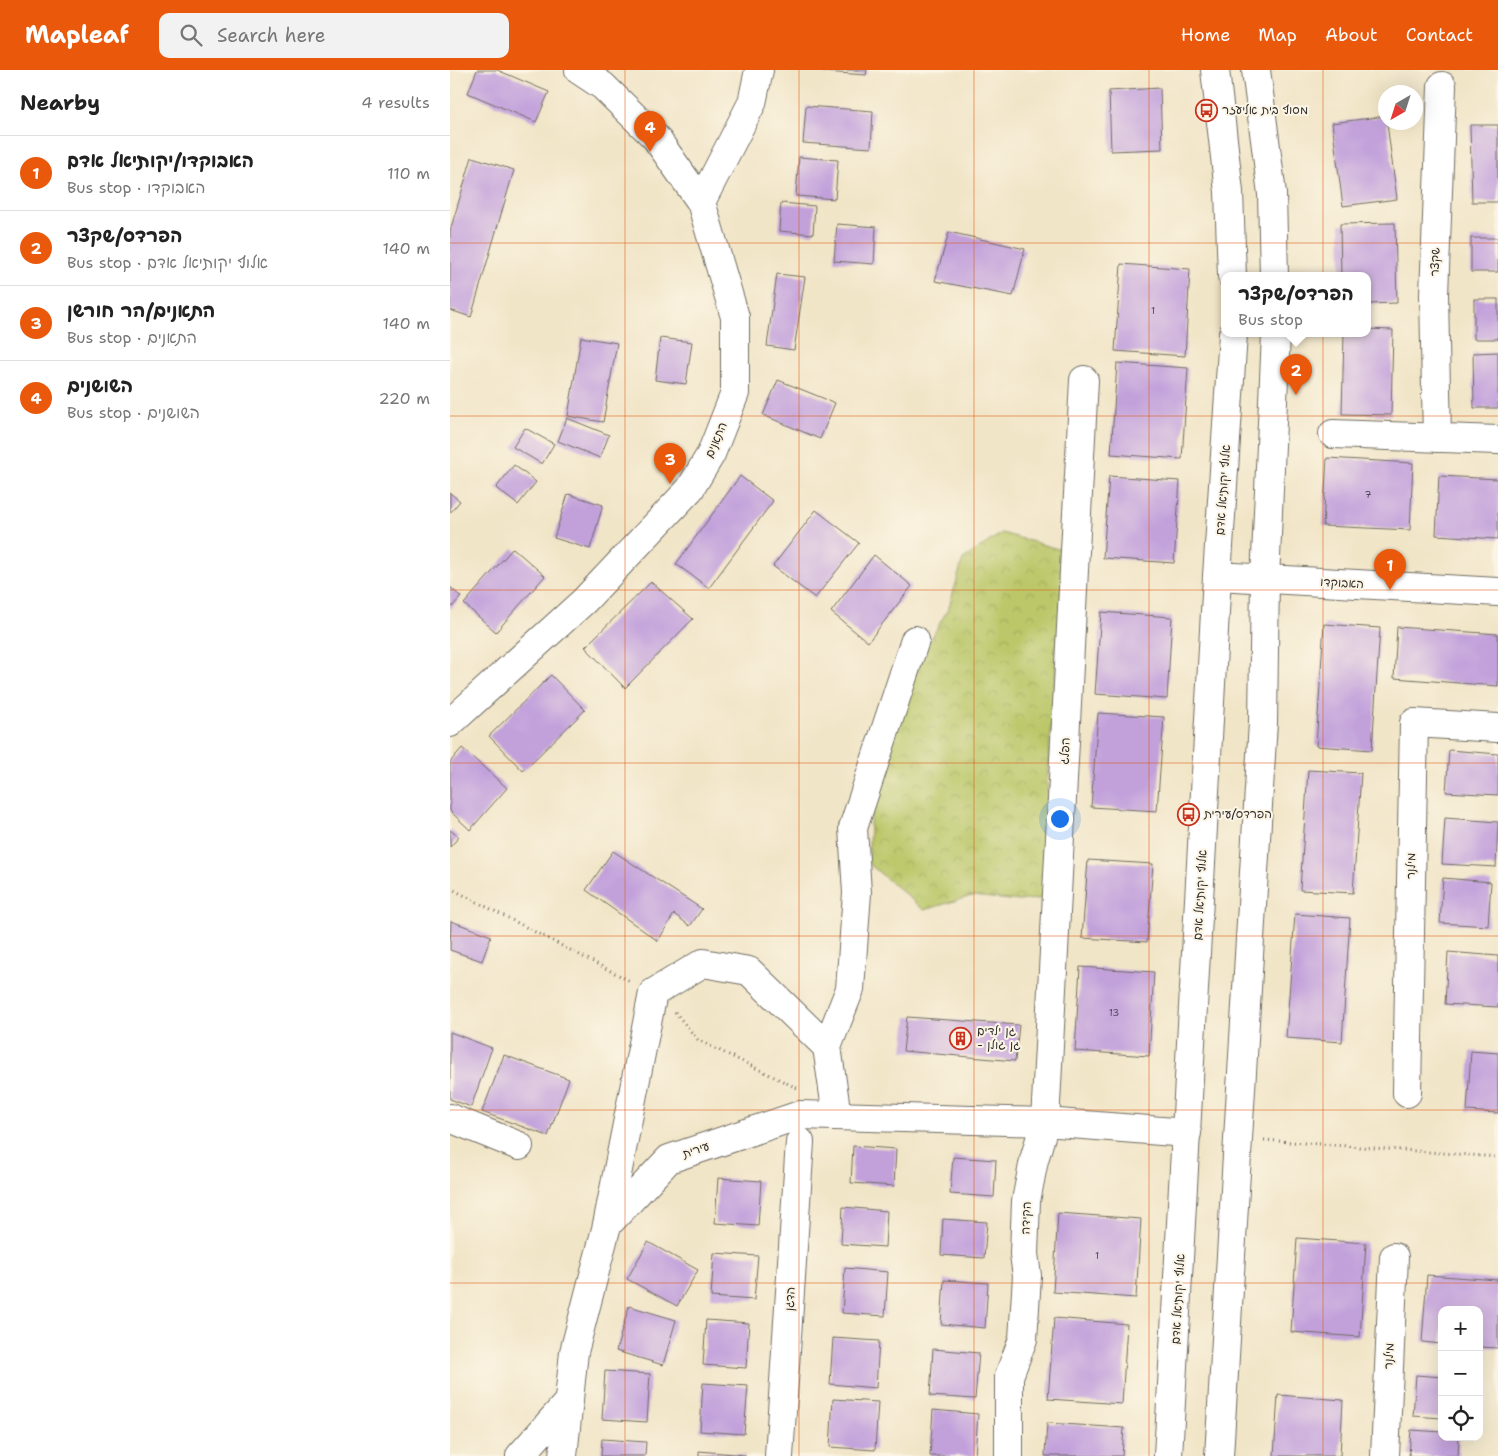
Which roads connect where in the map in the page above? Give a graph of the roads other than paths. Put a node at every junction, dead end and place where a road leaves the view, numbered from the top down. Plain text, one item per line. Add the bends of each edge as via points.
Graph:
1 (579, 70) edge
2 (759, 70) edge
3 (1215, 70) edge
4 (1256, 70) edge
5 (1442, 86) dead end
6 (701, 202) junction
7 (1232, 272) edge
8 (1274, 272) edge
9 (1233, 337) edge
10 (1276, 337) edge
11 (1084, 380) dead end
12 (1333, 434) dead end
13 (1437, 438) junction
14 (1498, 440) edge
15 (1217, 576) junction
16 (1265, 579) junction
17 (1498, 592) edge
18 (915, 640) dead end
19 (450, 723) edge
20 (1498, 728) edge
21 (827, 1048) junction
22 (1407, 1093) dead end
23 (837, 1116) junction
24 (450, 1118) edge
25 (1046, 1122) junction
26 (1187, 1133) junction
27 (800, 1142) dead end
28 (519, 1146) dead end
29 (607, 1225) junction
30 (1394, 1256) dead end
31 (569, 1402) junction
32 (520, 1456) edge
33 (564, 1456) edge
34 (779, 1456) edge
35 (1009, 1456) edge
36 (1168, 1456) edge
37 (1219, 1456) edge
38 (1384, 1456) edge

1 - 6 street, התאנים via 603,86 656,138
2 - 6 street via 752,103
3 - 7 street via 1229,192
4 - 8 street via 1272,194
5 - 13 street, שקצר via 1434,294
6 - 19 street, התאנים via 735,317 735,393 711,454 690,489 654,530 584,601
9 - 15 street, אלוף יקותיאל אדם
10 - 16 street
11 - 25 street, הפלג
12 - 13 street
13 - 14 street
15 - 16 street, האבוקדו
15 - 26 street, אלוף יקותיאל אדם
16 - 17 street, האבוקדו
16 - 37 street via 1263,722
18 - 21 street via 852,828 857,893 850,989
20 - 22 street, מילנר via 1414,723
21 - 23 street
21 - 29 street via 749,971 703,963 654,993
23 - 25 street, עירית
23 - 29 street, עירית via 800,1115 669,1159
24 - 28 street
25 - 26 street
25 - 35 street, הקידה via 1026,1201 1024,1254 1027,1276 1023,1339 1009,1376
26 - 36 street, אלוף יקותיאל אדם
27 - 34 street, הדגן
29 - 31 street, עירית via 574,1352
30 - 38 street, מילנר
31 - 32 street
31 - 33 street, עירית

